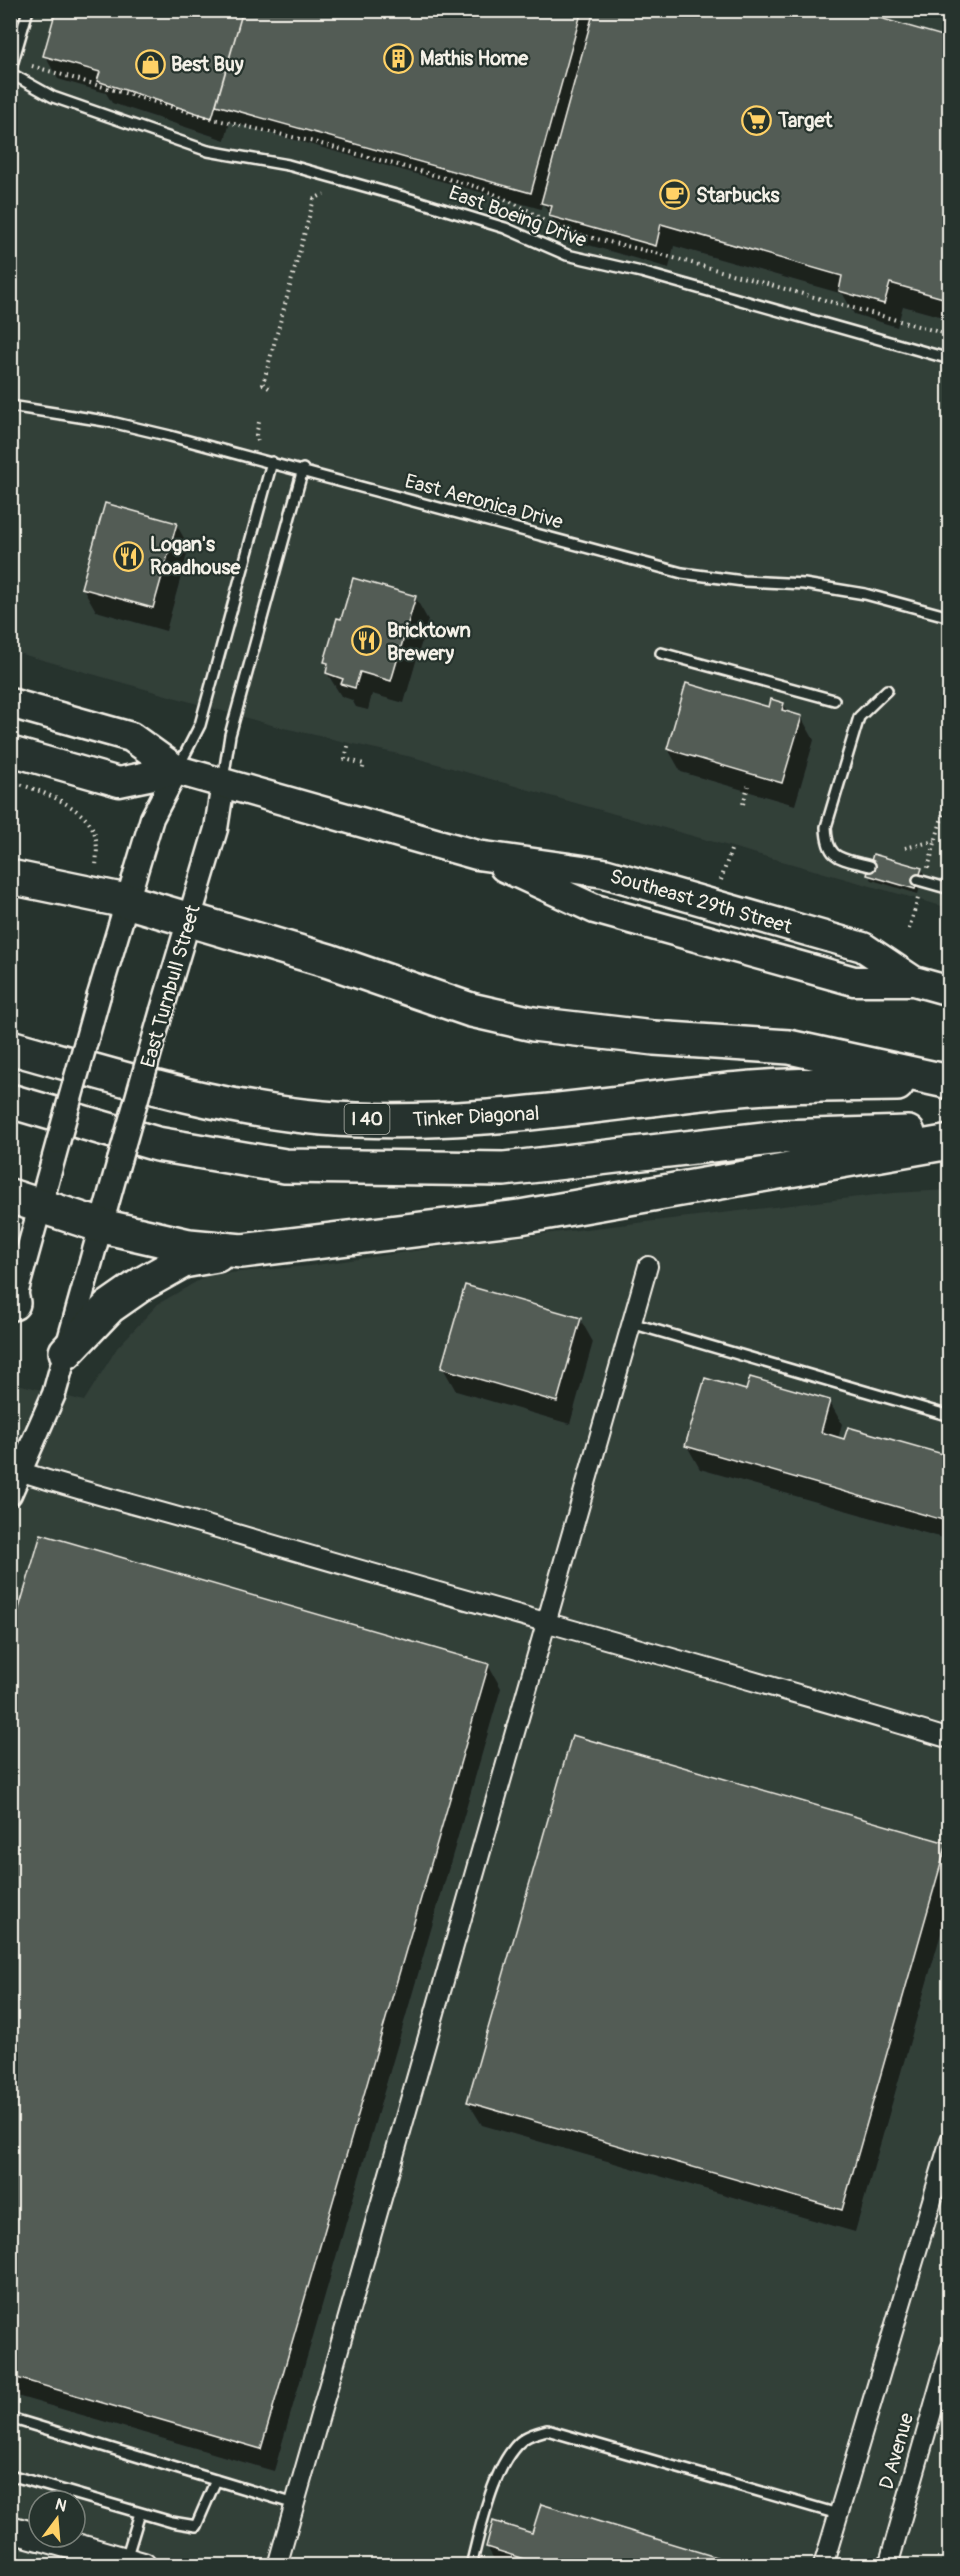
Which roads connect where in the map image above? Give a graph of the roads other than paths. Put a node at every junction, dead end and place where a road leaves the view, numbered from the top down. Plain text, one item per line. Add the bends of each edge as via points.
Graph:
1 (28, 10) edge
2 (941, 10) edge
3 (950, 13) edge
4 (10, 72) edge
5 (950, 359) edge
6 (10, 406) edge
7 (272, 462) junction
8 (303, 469) junction
9 (950, 617) edge
10 (661, 653) dead end
11 (887, 690) dead end
12 (834, 700) dead end
13 (10, 703) edge
14 (10, 751) edge
15 (177, 770) junction
16 (223, 783) junction
17 (477, 855) junction
18 (870, 866) dead end
19 (10, 878) edge
20 (920, 880) road end
21 (950, 889) edge
22 (126, 902) junction
23 (189, 921) junction
24 (914, 981) junction
25 (947, 988) edge
26 (10, 1047) edge
27 (950, 1082) edge
28 (950, 1087) edge
29 (10, 1101) edge
30 (950, 1134) edge
31 (950, 1142) edge
32 (25, 1201) edge
33 (102, 1226) junction
34 (242, 1251) junction
35 (648, 1266) dead end
36 (11, 1302) edge
37 (631, 1323) junction
38 (66, 1352) junction
39 (950, 1416) edge
40 (14, 1469) edge
41 (10, 1494) edge
42 (545, 1621) junction
43 (950, 1739) edge
44 (950, 2140) edge
45 (950, 2349) edge
46 (10, 2418) edge
47 (10, 2475) edge
48 (216, 2480) junction
49 (295, 2504) junction
50 (140, 2513) junction
51 (838, 2514) junction
52 (10, 2529) edge
53 (27, 2534) edge
54 (84, 2549) edge
55 (135, 2563) edge
56 (277, 2565) edge
57 (471, 2565) edge
58 (823, 2565) edge
59 (888, 2565) edge

1 - 4 lane
2 - 3 lane
4 - 5 lane, East Boeing Drive via 53,97 208,151 288,165 414,200 505,228 567,255
6 - 7 lane, East Aeronica Drive via 111,422
7 - 8 lane, East Aeronica Drive
7 - 15 lane via 200,726
8 - 9 lane, East Aeronica Drive via 682,573 844,590
8 - 16 lane, East Turnbull Street via 231,735
10 - 12 lane
11 - 18 lane via 859,717 826,827 827,845 835,856
13 - 15 main road, Southeast 29th Street via 131,737
14 - 15 main road, Southeast 29th Street via 119,782
15 - 16 main road, Southeast 29th Street
15 - 22 street via 152,818
16 - 17 main road, Southeast 29th Street
16 - 23 street, East Turnbull Street via 216,829
17 - 24 main road, Southeast 29th Street via 595,909 854,981
17 - 24 main road, Southeast 29th Street via 604,873 863,947
19 - 22 highway
20 - 21 lane
22 - 23 highway
22 - 32 street, bridge via 58,1142
23 - 27 highway via 329,961 471,1010 533,1024 654,1038 789,1047
23 - 33 street, East Turnbull Street, bridge
24 - 25 main road, Southeast 29th Street
26 - 28 highway, Tinker Diagonal / I 40 via 175,1093 249,1109 324,1118 461,1119 776,1087
29 - 30 highway via 157,1144 285,1166 504,1168 780,1137
31 - 34 highway via 520,1218
32 - 33 highway
32 - 36 street
33 - 34 highway via 189,1246
33 - 38 street, East Turnbull Street
34 - 38 highway via 183,1261 152,1278 109,1307
35 - 37 street
37 - 39 lane
37 - 42 street
38 - 40 street, East Turnbull Street via 54,1394
40 - 41 street, East Turnbull Street
40 - 42 street
42 - 43 street
42 - 49 street
44 - 51 street
45 - 59 street, D Avenue
46 - 48 lane
47 - 50 lane
48 - 49 lane
48 - 50 lane via 196,2526
49 - 56 street
50 - 55 lane
51 - 57 lane via 547,2430 525,2438 510,2452
51 - 58 street
52 - 53 main road
54 - 55 main road

